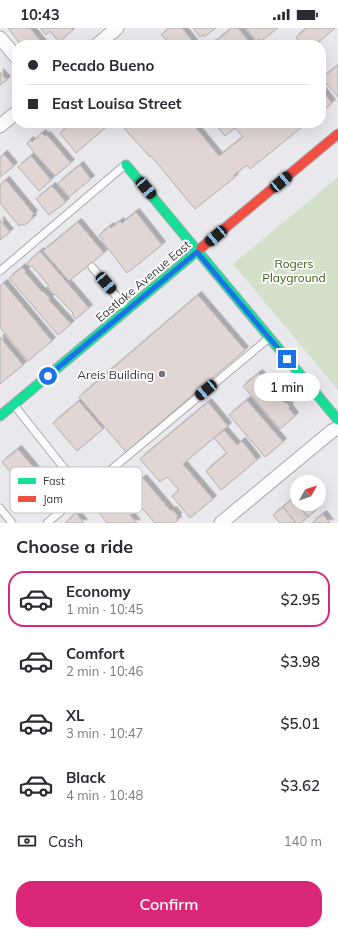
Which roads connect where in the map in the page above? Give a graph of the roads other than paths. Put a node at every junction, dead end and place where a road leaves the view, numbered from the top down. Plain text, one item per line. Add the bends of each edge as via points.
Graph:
1 (117, 28) edge
2 (0, 38) edge
3 (103, 40) edge
4 (12, 52) edge
5 (12, 116) edge
6 (0, 126) edge
7 (338, 134) edge
8 (126, 165) joint
9 (197, 252) junction
10 (92, 267) dead end
11 (0, 271) edge
12 (127, 309) junction
13 (269, 338) junction
14 (14, 405) junction
15 (0, 416) edge
16 (338, 420) edge
17 (338, 428) edge
18 (63, 467) edge
19 (114, 467) edge
20 (0, 508) edge
21 (59, 513) edge
22 (12, 523) edge
23 (47, 523) edge
24 (221, 523) edge

1 - 3 street
2 - 4 street
5 - 6 street
7 - 9 main road, Eastlake Avenue East
8 - 9 main road
8 - 11 lane
9 - 12 main road, Eastlake Avenue East
9 - 13 main road
10 - 12 lane
12 - 14 main road, Eastlake Avenue East
13 - 16 main road
13 - 19 lane
14 - 15 main road, Eastlake Avenue East
14 - 18 lane
17 - 24 street
20 - 22 lane
21 - 23 lane

